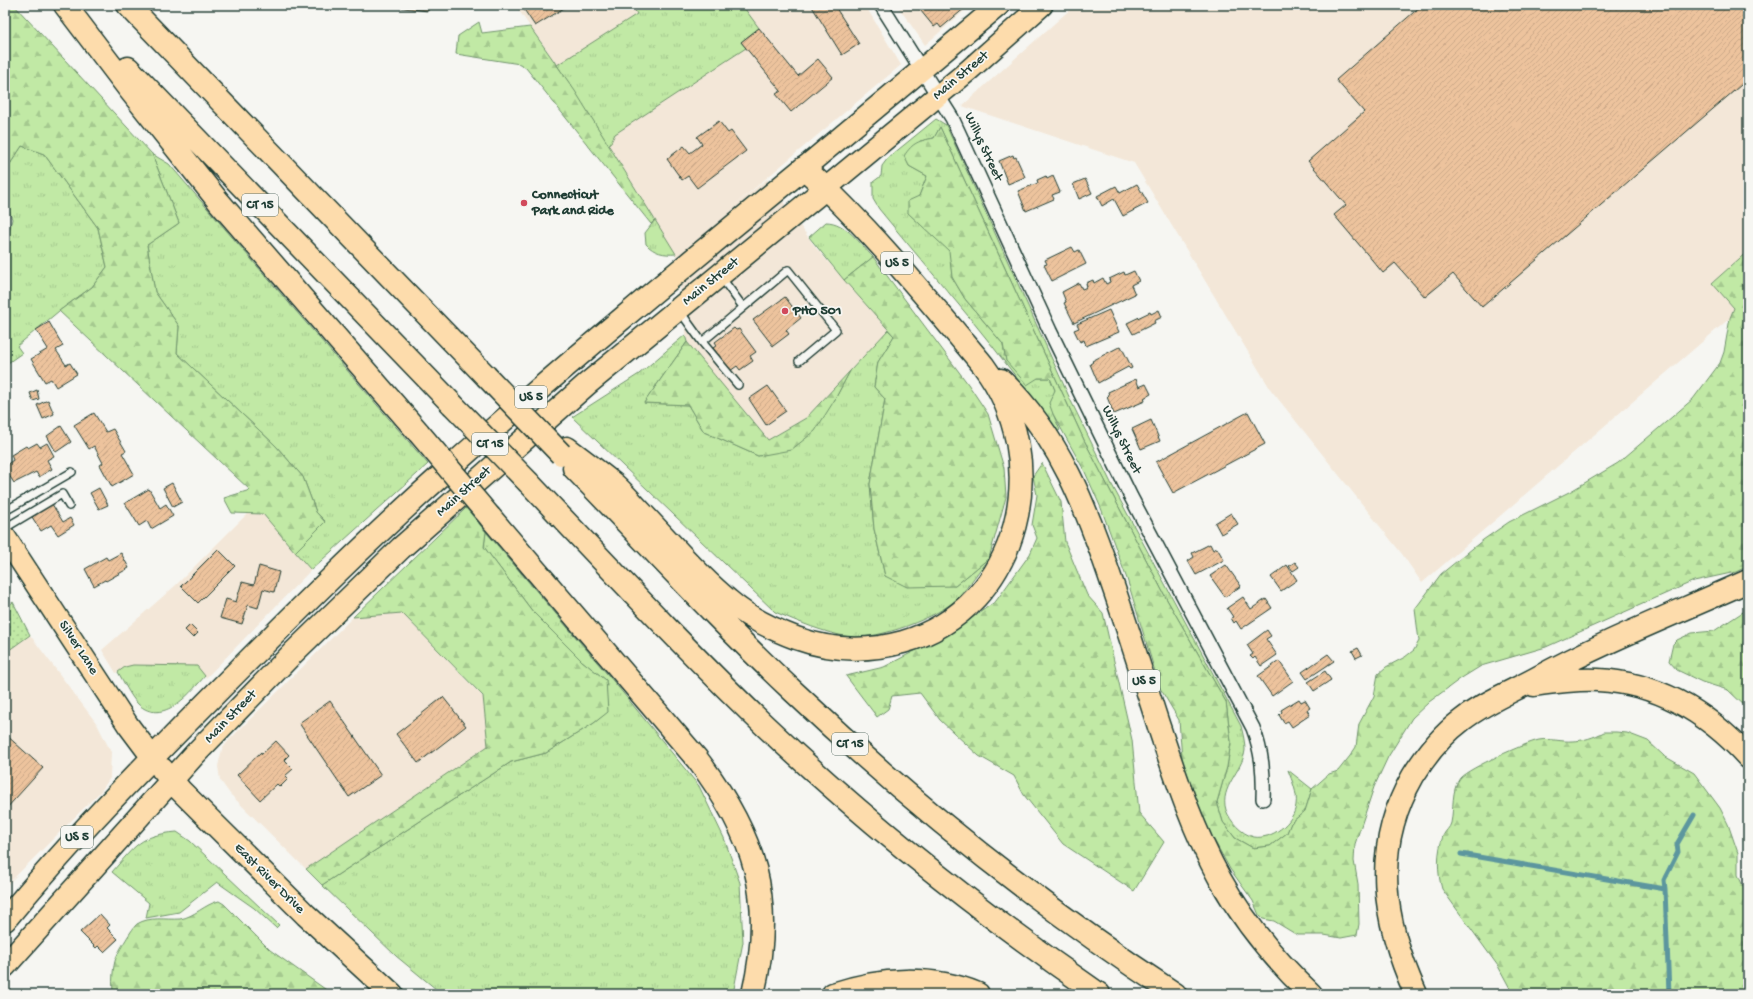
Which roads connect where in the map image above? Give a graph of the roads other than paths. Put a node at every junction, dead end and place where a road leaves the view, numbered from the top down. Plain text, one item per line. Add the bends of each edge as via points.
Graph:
1 (66, 5) edge
2 (128, 5) edge
3 (148, 5) edge
4 (881, 5) edge
5 (999, 5) edge
6 (1042, 5) edge
7 (922, 69) junction
8 (205, 84) junction
9 (939, 95) junction
10 (868, 115) junction
11 (888, 138) junction
12 (804, 168) junction
13 (826, 188) junction
14 (719, 275) junction
15 (664, 285) junction
16 (743, 307) junction
17 (678, 309) junction
18 (702, 342) junction
19 (799, 361) dead end
20 (983, 365) junction
21 (738, 385) dead end
22 (564, 451) junction
23 (72, 472) dead end
24 (69, 506) dead end
25 (5, 511) edge
26 (5, 528) edge
27 (5, 537) edge
28 (1748, 581) edge
29 (1519, 688) junction
30 (1748, 757) edge
31 (152, 758) junction
32 (171, 780) junction
33 (1263, 799) dead end
34 (5, 920) edge
35 (5, 966) edge
36 (392, 994) edge
37 (753, 994) edge
38 (833, 994) edge
39 (978, 994) edge
40 (1099, 994) edge
41 (1175, 994) edge
42 (1311, 994) edge
43 (1416, 994) edge

1 - 37 highway, bridge via 219,202 697,759 718,788 746,838 754,864 762,908 761,948
1 - 40 highway, CT 15, bridge via 704,666 801,759 881,829 945,880
2 - 8 highway, CT 15
3 - 8 highway
4 - 7 street, Willys Street
5 - 7 main road, Main Street
6 - 9 main road, Main Street
7 - 9 street, Willys Street
7 - 10 main road, Main Street
8 - 22 highway, CT 15, bridge via 525,417
9 - 11 main road, Main Street
9 - 33 street, Willys Street via 1128,491 1254,728 1263,759
10 - 11 main road
10 - 12 main road, Main Street
11 - 13 main road, Main Street
12 - 13 highway, US 5
12 - 15 highway, Main Street / US 5
13 - 14 highway, Main Street
13 - 20 highway, US 5 via 888,252
14 - 16 lane
14 - 17 highway, Main Street
15 - 17 highway
15 - 31 highway, Main Street / US 5 via 509,415 397,516
16 - 18 lane
16 - 19 lane via 788,270 836,330
17 - 18 lane
17 - 32 highway, Main Street via 587,384 406,543 276,670
18 - 21 lane
20 - 22 highway via 1006,404 1019,450 1021,493 1012,534 995,572 965,609 930,632 889,646 846,650 814,644 777,630 743,611 713,586 615,485
20 - 42 highway, US 5 via 1010,388 1033,415 1074,483 1104,560 1180,790 1217,873 1257,934
22 - 41 highway, CT 15 via 774,674 858,752 1016,883
23 - 25 lane
24 - 26 lane via 62,494
27 - 31 main road, Silver Lane
28 - 29 highway via 1569,661
29 - 30 highway via 1591,680 1641,687 1684,704 1708,719
29 - 43 highway via 1497,697 1472,713 1438,741 1410,782 1395,815 1387,854 1387,902 1400,956
31 - 32 highway, East River Drive
31 - 34 highway, Main Street / US 5 via 93,819
32 - 35 highway, Main Street / US 5
32 - 36 highway, East River Drive via 306,916
38 - 39 highway via 865,985 906,981 940,983

